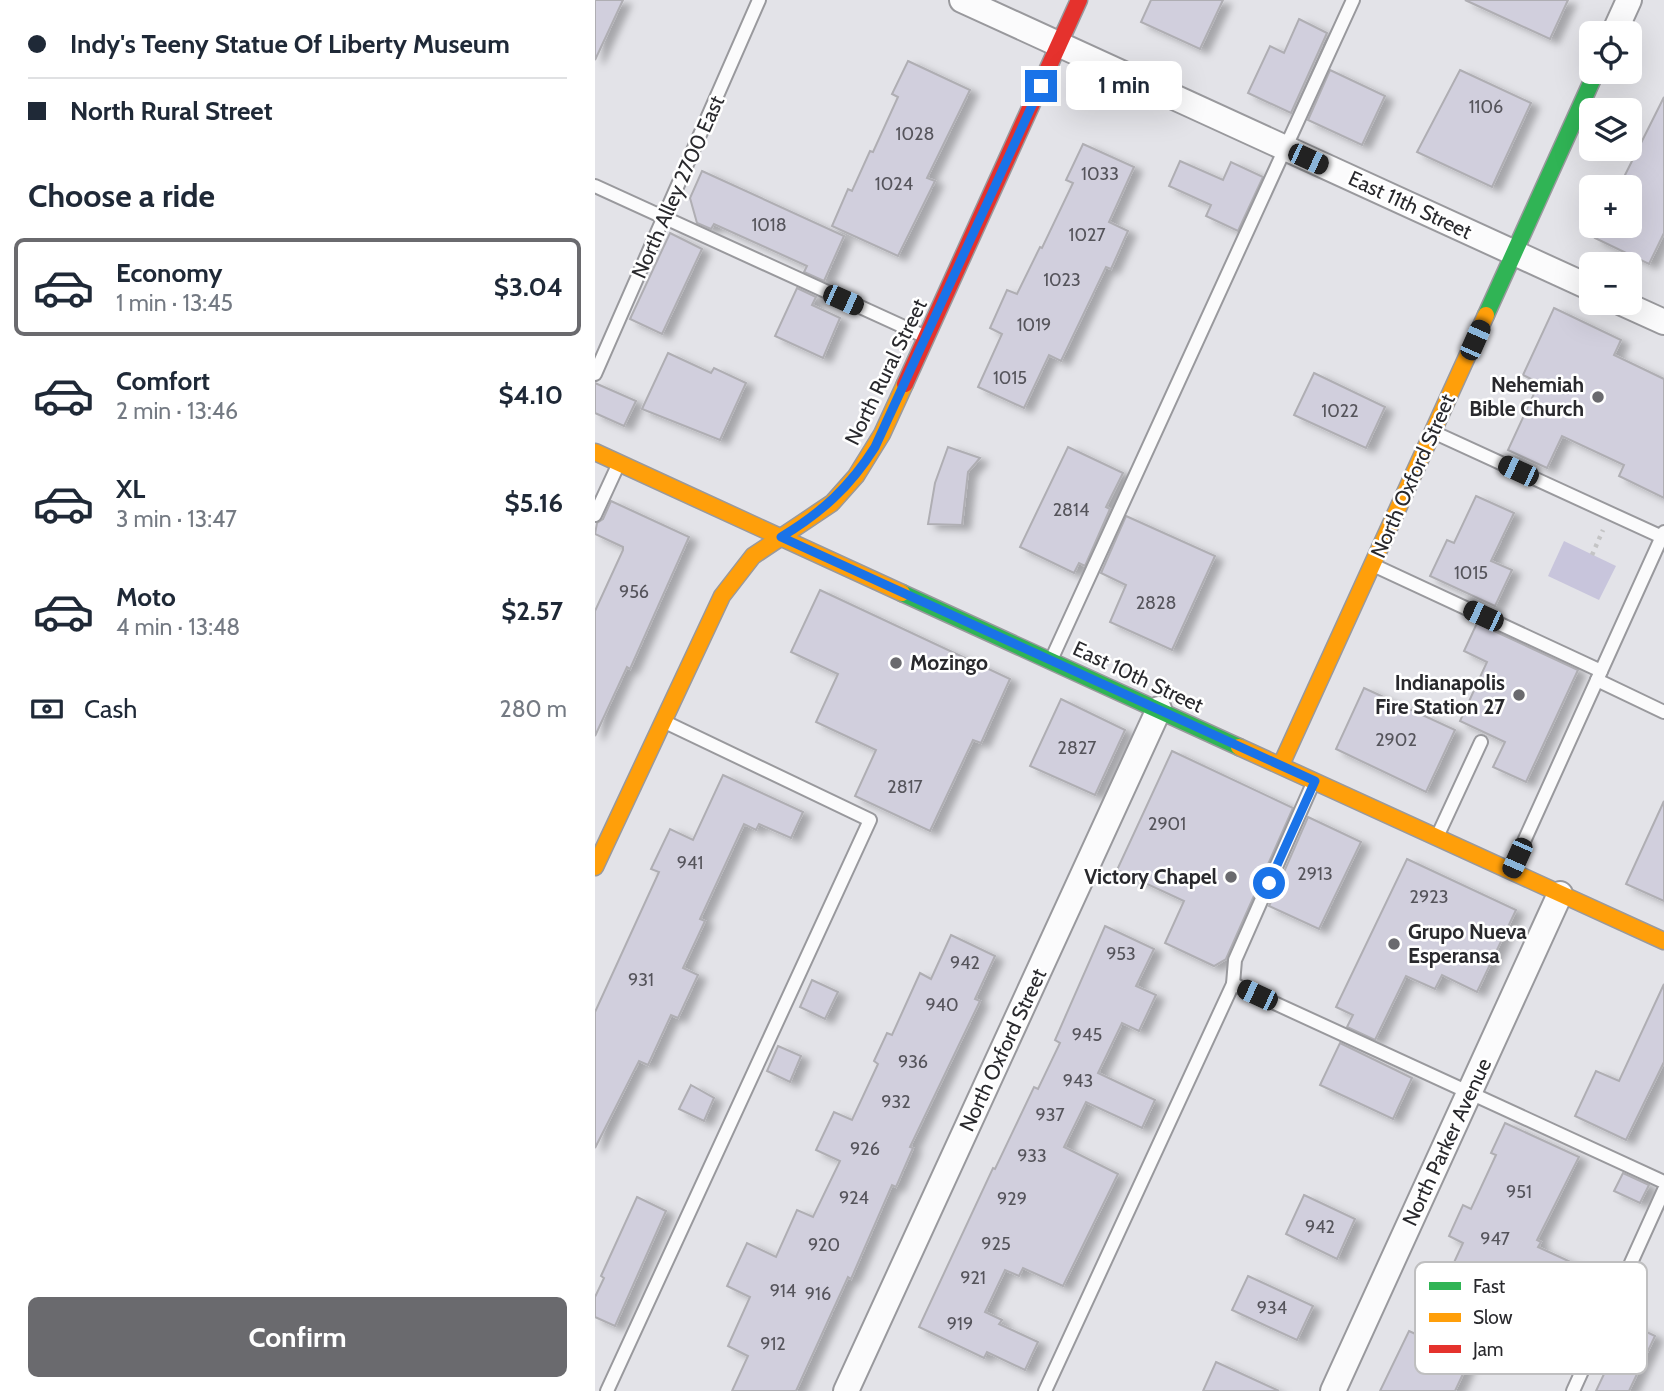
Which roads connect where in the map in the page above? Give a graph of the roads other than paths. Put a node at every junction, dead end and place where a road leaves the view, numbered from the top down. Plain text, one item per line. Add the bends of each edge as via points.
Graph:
1 (759, 0) edge
2 (962, 0) edge
3 (1079, 0) edge
4 (1353, 0) edge
5 (1629, 0) edge
6 (1619, 21) edge
7 (1059, 45) junction
8 (1591, 84) edge
9 (1285, 148) junction
10 (595, 186) edge
11 (666, 218) junction
12 (1514, 253) junction
13 (1579, 283) edge
14 (1642, 312) edge
15 (1664, 322) edge
16 (926, 338) junction
17 (595, 374) edge
18 (1433, 432) junction
19 (595, 452) edge
20 (619, 463) junction
21 (595, 515) edge
22 (1663, 535) edge
23 (781, 537) junction
24 (1373, 564) junction
25 (1051, 660) junction
26 (1599, 675) junction
27 (1159, 709) junction
28 (1664, 712) edge
29 (661, 720) junction
30 (1481, 742) dead end
31 (1281, 765) junction
32 (1315, 781) junction
33 (1437, 837) junction
34 (595, 866) edge
35 (1511, 871) junction
36 (1560, 894) junction
37 (1664, 942) edge
38 (1233, 984) junction
39 (1469, 1093) junction
40 (1664, 1182) edge
41 (1664, 1190) edge
42 (1631, 1262) edge
43 (1581, 1374) edge
44 (607, 1391) edge
45 (846, 1391) edge
46 (1045, 1391) edge
47 (1333, 1391) edge
48 (1573, 1391) edge

1 - 11 lane, North Alley 2700 East
2 - 7 street, East 11th Street
3 - 7 main road, North Rural Street
4 - 9 lane
5 - 6 street
7 - 9 street, East 11th Street
7 - 16 main road, North Rural Street
8 - 12 main road, North Oxford Street
9 - 12 street, East 11th Street
9 - 25 lane
10 - 11 lane
11 - 16 lane
11 - 17 lane, North Alley 2700 East
12 - 13 street, East 11th Street
12 - 18 main road, North Oxford Street
14 - 15 street
16 - 23 main road, North Rural Street via 890,419 856,476 832,503
18 - 22 lane
18 - 24 main road, North Oxford Street
19 - 20 main road, East 10th Street
20 - 21 lane
20 - 23 main road, East 10th Street
22 - 26 lane
23 - 25 main road, East 10th Street
23 - 29 main road, North Rural Street via 753,556 722,596
24 - 26 lane
24 - 31 main road, North Oxford Street
25 - 27 main road, East 10th Street
26 - 28 lane
26 - 35 lane
27 - 31 main road, East 10th Street
27 - 45 street, North Oxford Street
29 - 34 main road, North Rural Street
29 - 44 lane via 870,820
30 - 33 lane
31 - 32 main road, East 10th Street
32 - 33 main road, East 10th Street
32 - 38 lane via 1235,960
33 - 35 main road, East 10th Street
35 - 36 main road, East 10th Street
36 - 37 main road, East 10th Street
36 - 39 street, North Parker Avenue
38 - 39 lane
38 - 46 lane
39 - 40 lane
39 - 47 street, North Parker Avenue
41 - 42 lane
43 - 48 lane

